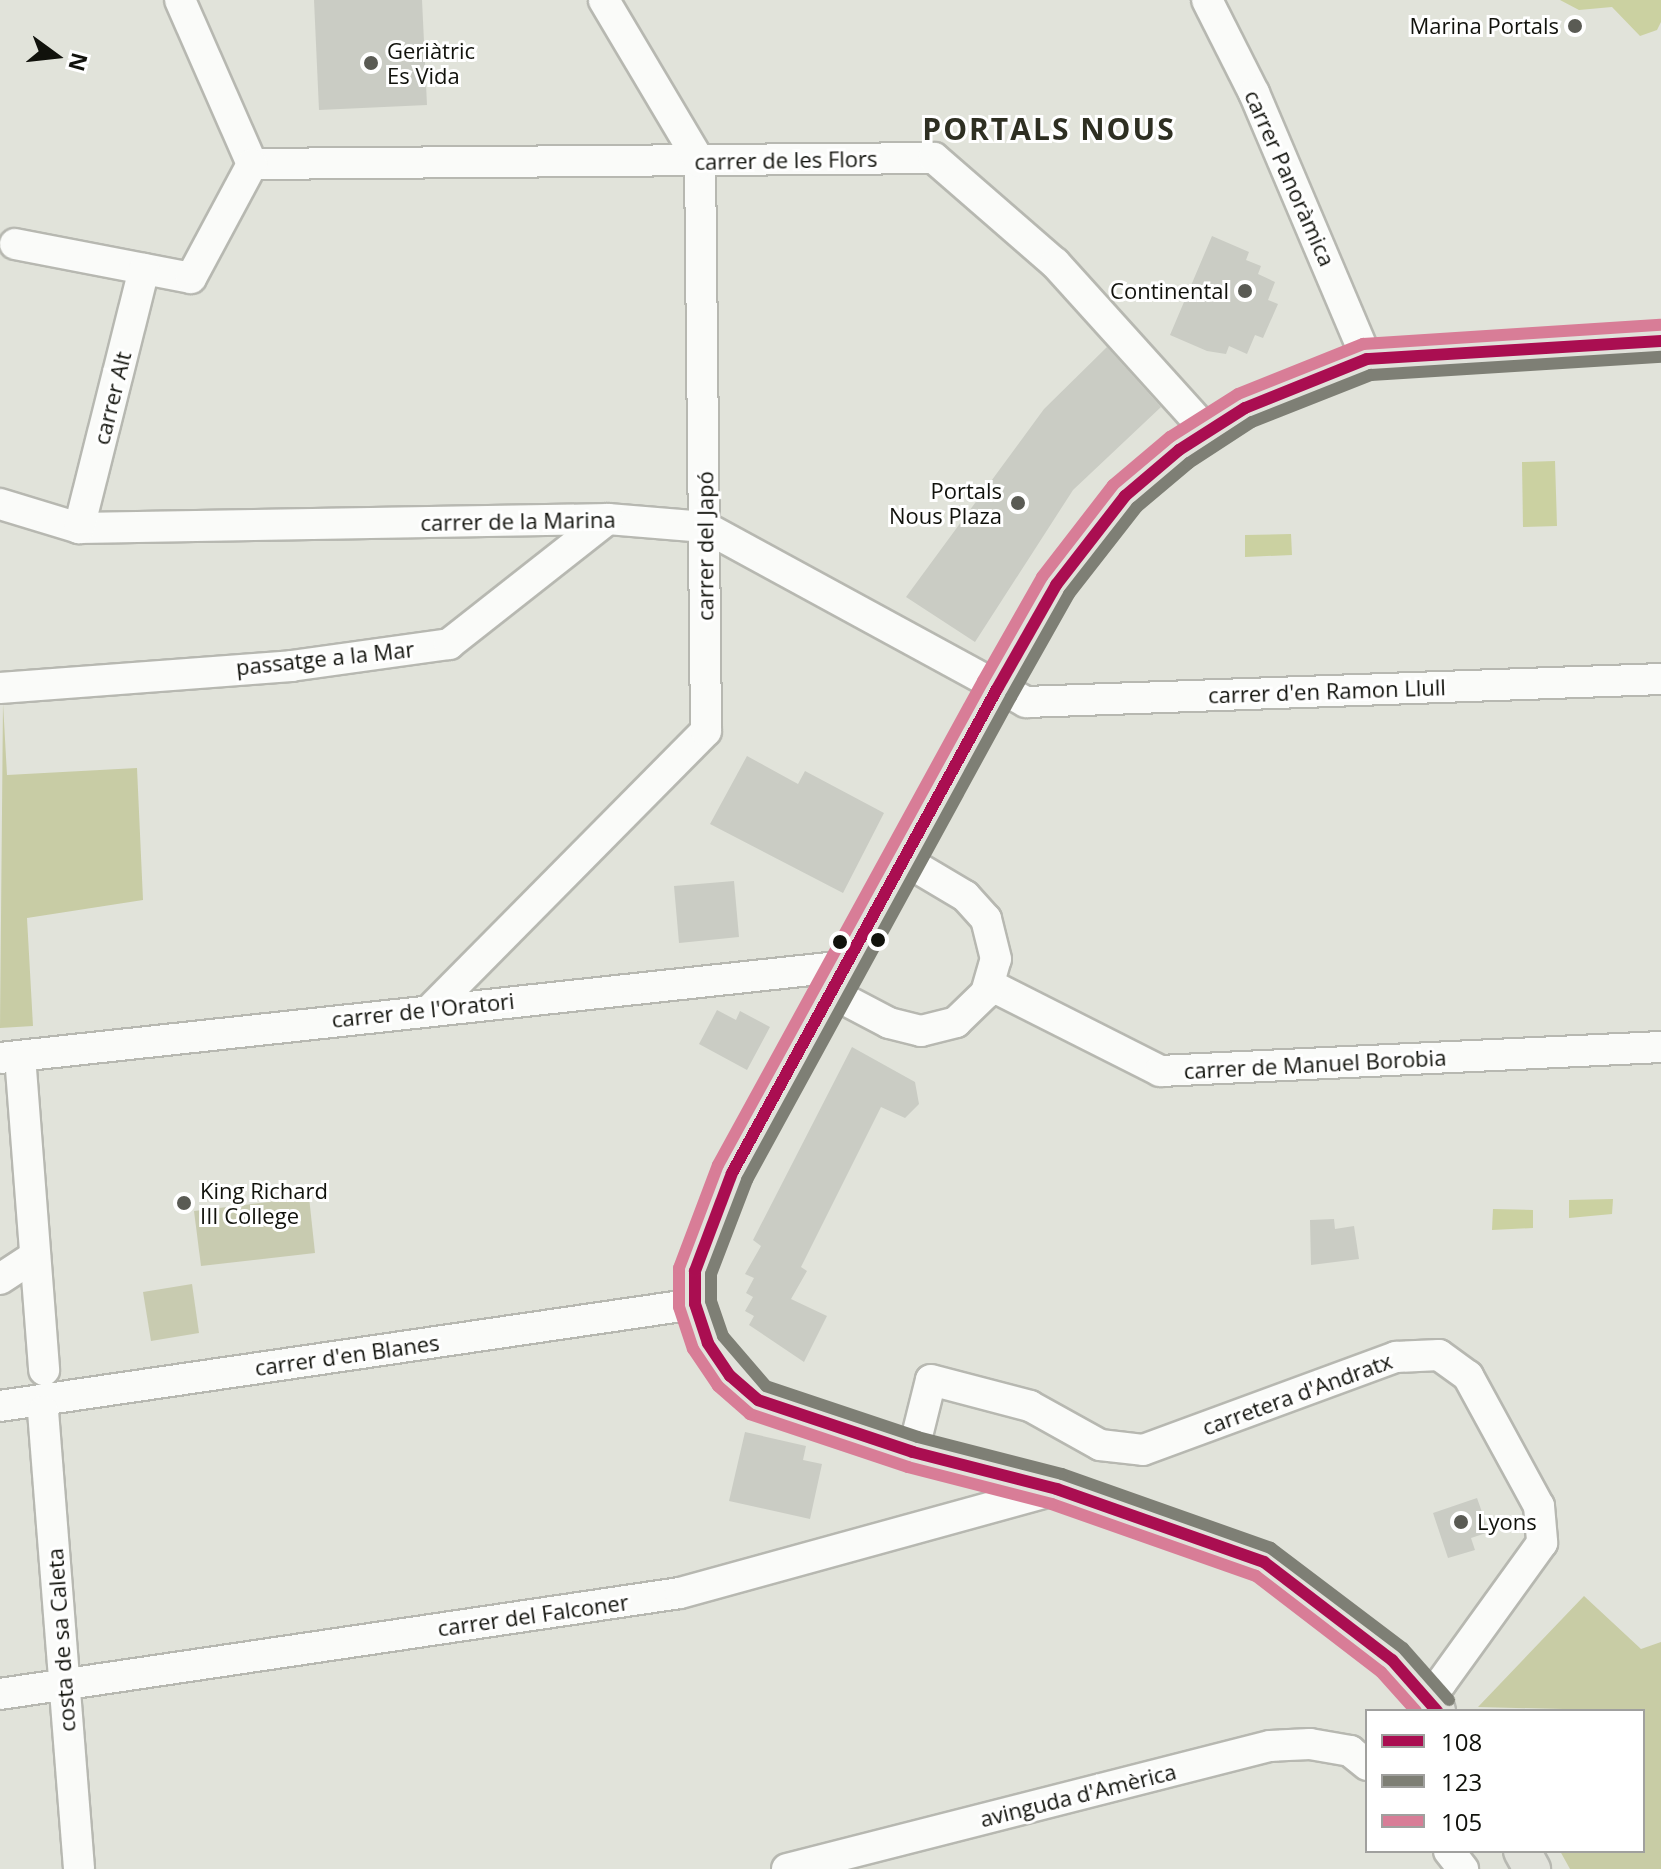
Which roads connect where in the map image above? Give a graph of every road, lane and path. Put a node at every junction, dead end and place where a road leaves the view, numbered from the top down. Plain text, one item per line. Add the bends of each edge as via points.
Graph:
1 (180, 0) edge
2 (604, 0) edge
3 (1207, 0) edge
4 (700, 162) junction
5 (252, 164) junction
6 (15, 244) dead end
7 (144, 269) junction
8 (1661, 341) edge
9 (1367, 359) junction
10 (1207, 431) junction
11 (0, 504) edge
12 (608, 519) junction
13 (705, 527) junction
14 (79, 528) junction
15 (1661, 679) edge
16 (0, 688) edge
17 (997, 689) junction
18 (906, 861) junction
19 (839, 979) junction
20 (990, 985) junction
21 (433, 1007) junction
22 (1661, 1047) edge
23 (10, 1057) edge
24 (35, 1256) junction
25 (0, 1279) edge
26 (695, 1304) junction
27 (44, 1370) dead end
28 (0, 1406) edge
29 (43, 1411) dead end
30 (913, 1452) junction
31 (1057, 1489) junction
32 (64, 1685) junction
33 (0, 1694) edge
34 (1431, 1703) edge
35 (1365, 1764) edge
36 (1451, 1853) edge
37 (79, 1869) edge
38 (787, 1869) edge
39 (1463, 1869) edge

1 - 5 street
2 - 4 street, carrer del Japó
3 - 9 street, carrer Panoràmica via 1254,93
4 - 5 street, carrer de les Flors
4 - 10 street, carrer de les Flors via 934,158 1055,263
4 - 13 street, carrer del Japó
5 - 7 street via 191,278
6 - 7 street
7 - 14 street, carrer Alt
8 - 9 main road, carretera d'Andratx
9 - 10 main road, carretera d'Andratx via 1286,388
10 - 17 main road, carretera d'Andratx via 1100,523 1056,585
11 - 14 street, carrer de la Marina
12 - 13 street, carrer de la Marina
12 - 14 street, carrer de la Marina
12 - 16 street, passatge a la Mar via 449,644 291,666
13 - 17 street, carrer de la Marina
13 - 21 street, carrer del Japó via 706,731
15 - 17 street, carrer d'en Ramon Llull via 1026,702
17 - 18 main road, carretera d'Andratx
18 - 19 main road, carretera d'Andratx
18 - 20 street via 965,896 986,919 996,949
19 - 20 street via 889,1023 921,1031 967,1015
19 - 21 street, carrer de l'Oratori
19 - 26 main road, carretera d'Andratx via 718,1206 695,1271
20 - 22 street, carrer de Manuel Borobia via 1160,1071
21 - 23 street, carrer de l'Oratori
23 - 24 street
24 - 25 street
24 - 27 street
26 - 28 street, carrer d'en Blanes
26 - 30 main road, carretera d'Andratx via 718,1362 758,1400
29 - 32 street, costa de sa Caleta
30 - 31 main road, carretera d'Andratx
30 - 34 street, carretera d'Andratx via 931,1380 1030,1406 1100,1445 1143,1450 1396,1357 1439,1355 1468,1376 1539,1506 1542,1543
31 - 32 street, carrer del Falconer via 680,1593
31 - 34 main road, carretera d'Andratx via 1264,1562 1321,1600
32 - 33 street, carrer del Falconer
32 - 37 street, costa de sa Caleta
35 - 38 street, avinguda d'Amèrica via 1337,1749 1270,1746
36 - 39 street

